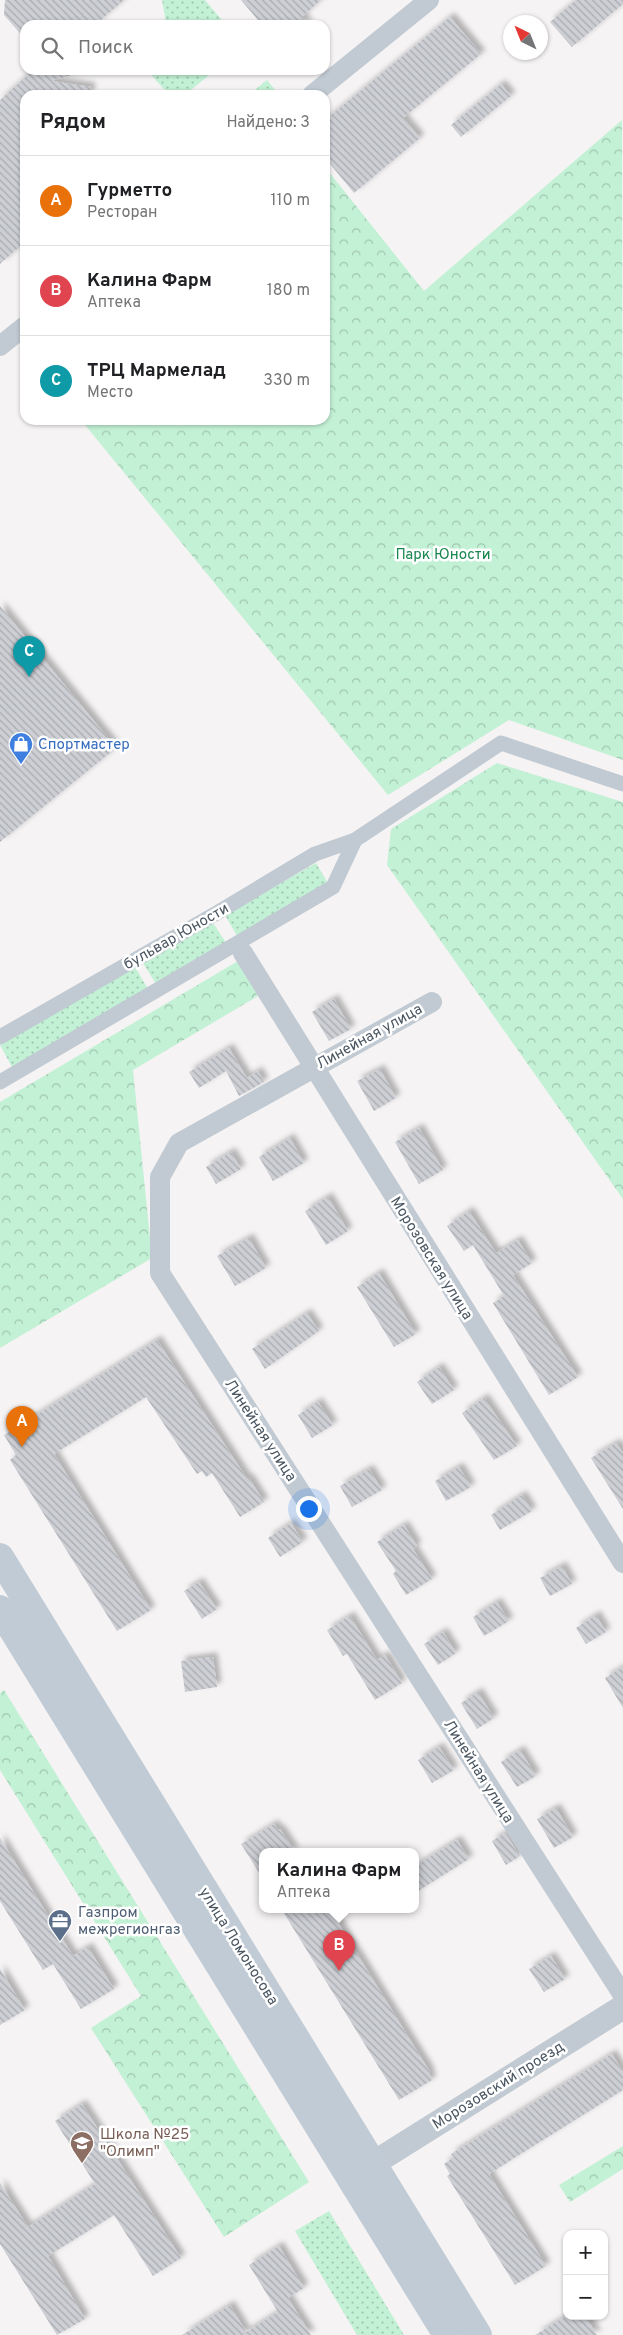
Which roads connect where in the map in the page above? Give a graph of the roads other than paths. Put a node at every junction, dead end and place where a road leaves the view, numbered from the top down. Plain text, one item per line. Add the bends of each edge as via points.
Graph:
1 (429, 0) edge
2 (318, 90) edge
3 (20, 330) edge
4 (0, 346) edge
5 (623, 784) edge
6 (355, 840) junction
7 (243, 953) dead end
8 (432, 1002) dead end
9 (0, 1037) edge
10 (312, 1067) junction
11 (0, 1082) edge
12 (0, 1557) edge
13 (623, 1562) edge
14 (0, 1609) edge
15 (99, 1718) junction
16 (76, 1733) junction
17 (623, 1995) edge
18 (623, 2008) edge
19 (374, 2163) junction
20 (447, 2335) edge
21 (478, 2335) edge

1 - 2 street
3 - 4 street
5 - 6 street, бульвар Юности via 501,743
6 - 9 street, бульвар Юности via 315,854
6 - 11 street via 333,887
7 - 10 street, Морозовская улица
8 - 10 street, Линейная улица
10 - 13 street, Морозовская улица
10 - 17 street, Линейная улица via 179,1143 160,1178 160,1273
12 - 15 main road, улица Ломоносова
14 - 16 main road, улица Ломоносова
15 - 16 main road
15 - 19 main road, улица Ломоносова
16 - 20 main road, улица Ломоносова
18 - 19 street, Морозовский проезд
19 - 21 main road, улица Ломоносова

